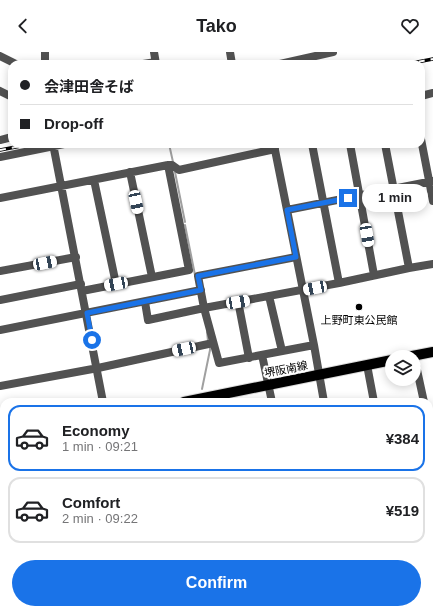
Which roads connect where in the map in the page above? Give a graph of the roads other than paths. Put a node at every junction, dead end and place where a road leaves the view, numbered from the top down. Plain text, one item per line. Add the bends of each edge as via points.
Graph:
1 (333, 52) edge
2 (298, 60) edge
3 (40, 148) edge
4 (54, 148) edge
5 (271, 148) edge
6 (275, 148) edge
7 (313, 148) edge
8 (351, 148) edge
9 (386, 148) edge
10 (423, 148) edge
11 (0, 157) edge
12 (168, 165) junction
13 (130, 172) junction
14 (94, 180) junction
15 (431, 181) edge
16 (61, 186) junction
17 (394, 189) junction
18 (360, 195) junction
19 (0, 198) edge
20 (433, 201) edge
21 (324, 202) junction
22 (287, 210) junction
23 (76, 257) junction
24 (296, 257) junction
25 (433, 264) edge
26 (409, 268) junction
27 (0, 271) edge
28 (374, 275) junction
29 (152, 277) junction
30 (339, 283) junction
31 (116, 284) junction
32 (82, 287) junction
33 (201, 290) junction
34 (303, 290) junction
35 (269, 296) junction
36 (0, 300) edge
37 (145, 302) junction
38 (238, 302) junction
39 (204, 308) junction
40 (87, 313) junction
41 (0, 330) edge
42 (214, 343) junction
43 (314, 345) junction
44 (282, 351) junction
45 (433, 352) edge
46 (421, 354) edge
47 (262, 355) junction
48 (249, 358) junction
49 (385, 361) edge
50 (367, 365) junction
51 (98, 368) junction
52 (320, 375) junction
53 (268, 385) junction
54 (0, 386) edge
55 (419, 386) edge
56 (102, 398) edge
57 (204, 398) edge
58 (271, 398) edge
59 (323, 398) edge
60 (373, 398) edge
61 (423, 398) edge

1 - 2 street
3 - 11 street
4 - 16 street
5 - 12 street via 179,170
6 - 22 street
7 - 21 street
8 - 18 street
9 - 17 street
10 - 15 street
12 - 13 street
12 - 29 street via 189,270
13 - 14 street
13 - 29 street
14 - 16 street
14 - 31 street
15 - 17 street
15 - 20 street
16 - 19 street
16 - 23 street
17 - 18 street
17 - 26 street
18 - 21 street
18 - 28 street
21 - 22 street
21 - 30 street
22 - 24 street
23 - 27 street
23 - 32 street
24 - 33 street via 198,276
24 - 34 street
25 - 26 street
26 - 28 street
28 - 30 street
29 - 31 street
30 - 34 street
31 - 32 street
32 - 36 street
32 - 40 street
33 - 37 street
33 - 39 street
34 - 35 street
34 - 43 street
35 - 38 street
35 - 44 street
37 - 39 street via 148,320
37 - 40 street
38 - 39 street
38 - 48 street
39 - 42 street
40 - 41 street
40 - 51 street
42 - 48 street via 219,363
42 - 51 street
43 - 44 street
43 - 52 street
44 - 47 street
45 - 46 main road
47 - 48 street
47 - 53 street
49 - 50 main road, 堺阪南線
50 - 52 main road, 堺阪南線
50 - 60 street
51 - 54 street
51 - 56 street
52 - 53 main road, 堺阪南線
52 - 59 street
53 - 57 main road, 堺阪南線
53 - 58 street
55 - 61 street

